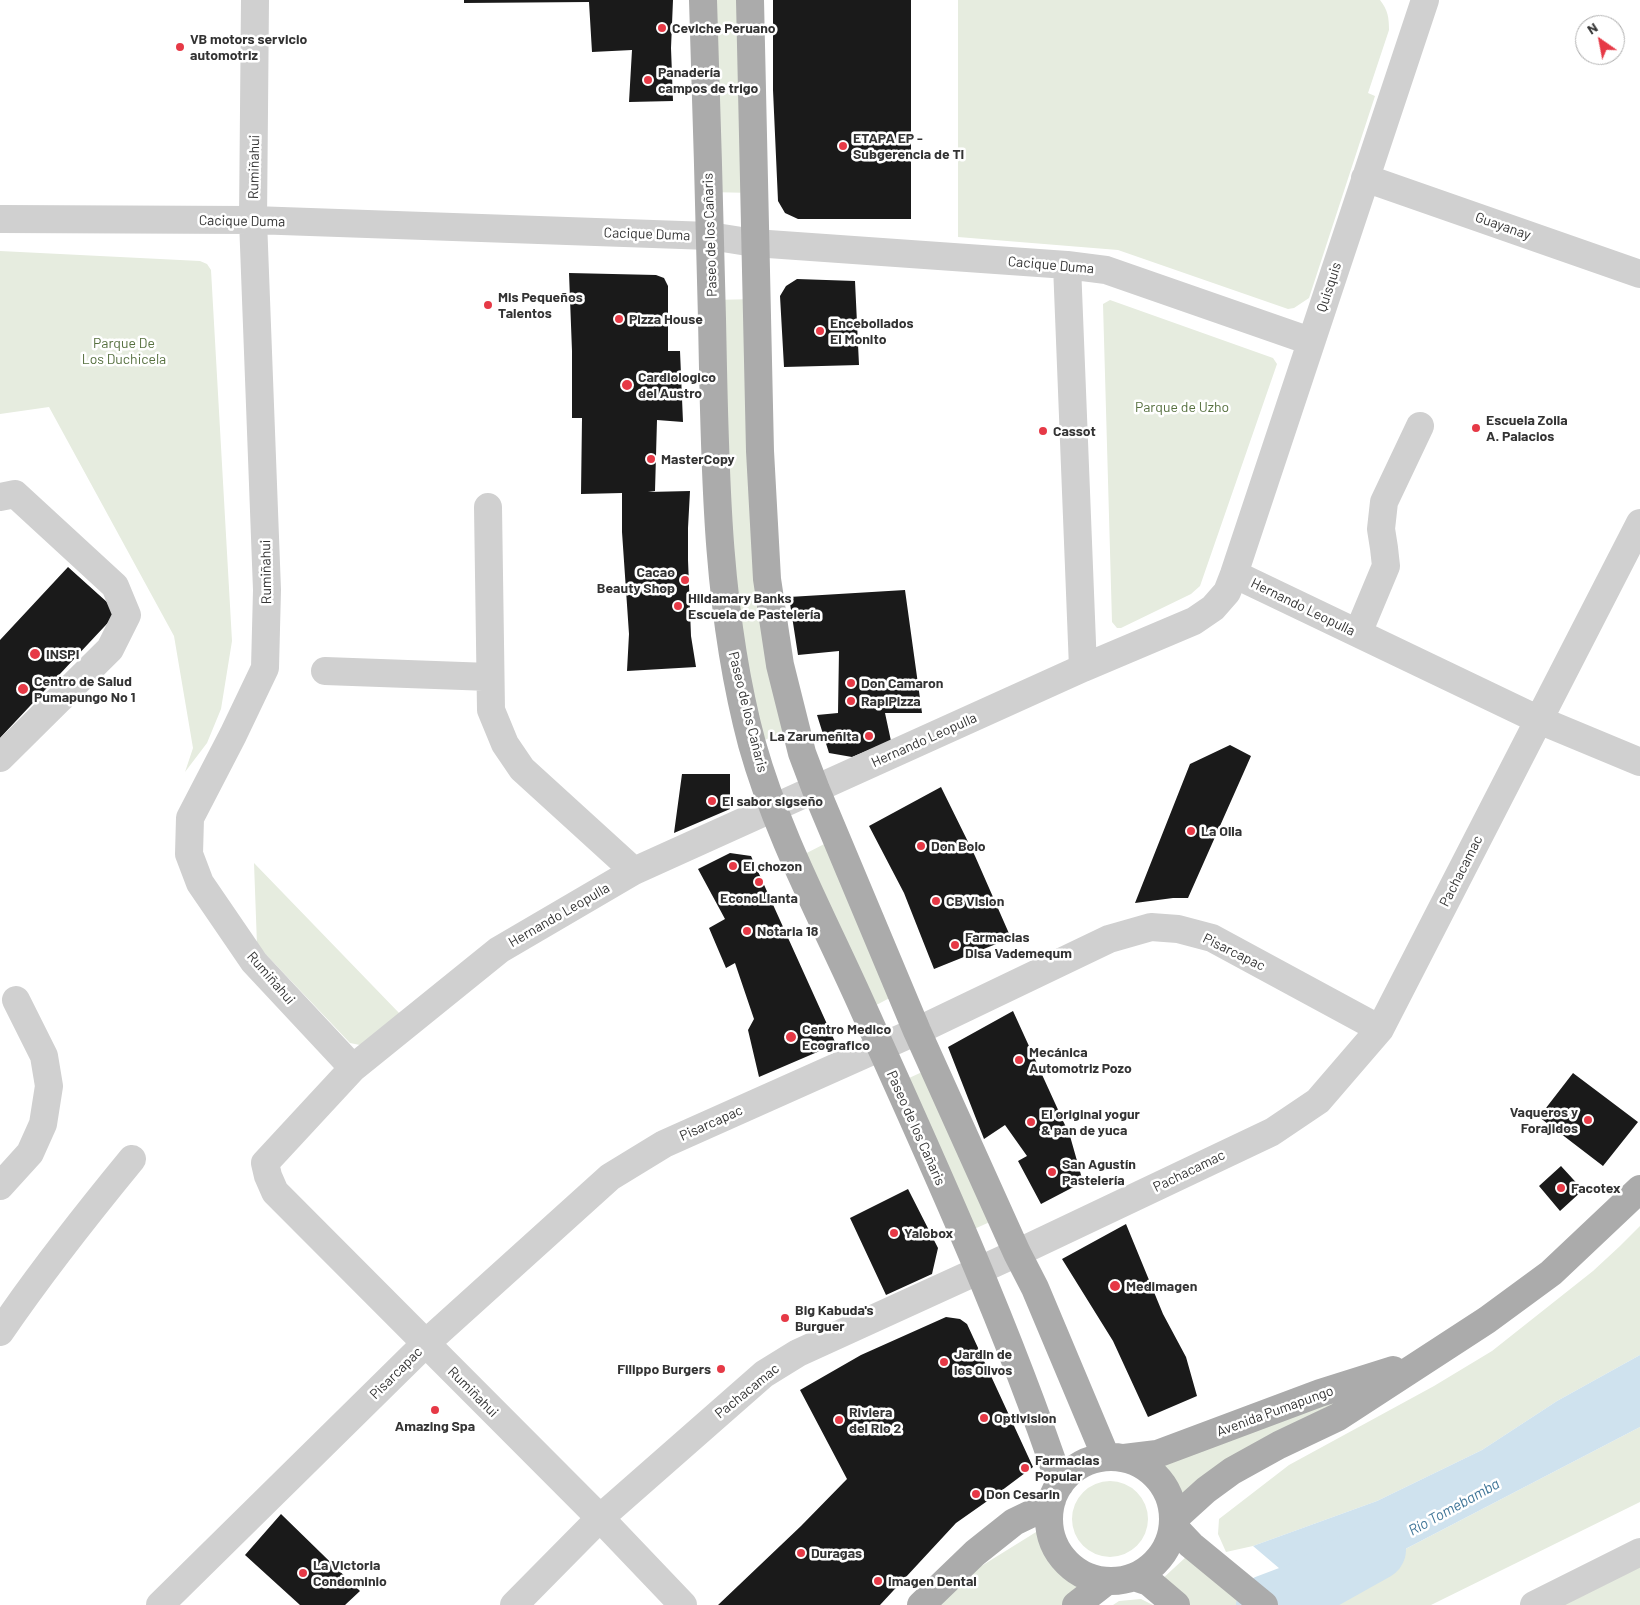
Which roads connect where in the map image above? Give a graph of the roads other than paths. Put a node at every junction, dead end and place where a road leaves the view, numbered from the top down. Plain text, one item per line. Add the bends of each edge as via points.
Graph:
1 (255, 0) edge
2 (703, 0) edge
3 (750, 0) edge
4 (1425, 0) edge
5 (1365, 178) junction
6 (0, 219) edge
7 (253, 220) junction
8 (710, 236) junction
9 (754, 243) junction
10 (1067, 266) junction
11 (1640, 274) edge
12 (1310, 342) junction
13 (1420, 426) dead end
14 (0, 497) edge
15 (488, 507) dead end
16 (1640, 523) edge
17 (1234, 574) junction
18 (1358, 633) junction
19 (1084, 668) junction
20 (326, 671) dead end
21 (490, 677) junction
22 (1539, 720) junction
23 (0, 758) edge
24 (1640, 762) edge
25 (816, 790) junction
26 (774, 809) junction
27 (634, 872) junction
28 (16, 1000) dead end
29 (1380, 1029) junction
30 (917, 1031) junction
31 (880, 1048) junction
32 (353, 1068) junction
33 (132, 1159) dead end
34 (268, 1176) joint
35 (0, 1186) edge
36 (1640, 1189) edge
37 (1018, 1253) junction
38 (979, 1270) junction
39 (0, 1332) edge
40 (425, 1344) junction
41 (1426, 1360) junction
42 (1115, 1458) junction
43 (1056, 1492) junction
44 (600, 1518) junction
45 (1179, 1530) junction
46 (1640, 1552) edge
47 (1141, 1580) junction
48 (1107, 1581) junction
49 (923, 1604) edge
50 (160, 1605) edge
51 (514, 1605) edge
52 (683, 1605) edge
53 (1076, 1605) edge
54 (1176, 1605) edge
55 (1264, 1605) edge
56 (1534, 1605) edge

1 - 7 street, Rumiñahui
2 - 8 main road, Paseo de los Cañaris
3 - 9 main road
4 - 5 street, Quisquis
5 - 11 street, Guayanay
5 - 12 street, Quisquis
6 - 7 street, Cacique Duma
7 - 8 street, Cacique Duma
7 - 32 street, Rumiñahui via 267,590 265,668 190,818 189,854 200,883 254,962
8 - 9 street, Cacique Duma
8 - 26 main road, Paseo de los Cañaris via 715,460 723,583 734,660 753,746
9 - 10 street, Cacique Duma
9 - 25 main road via 767,579 780,666 802,753
10 - 12 street, Cacique Duma via 1106,270
10 - 19 street
12 - 17 street, Quisquis
13 - 18 street via 1384,502 1381,528 1386,566
14 - 23 street via 15,494 115,586 126,615 110,649
15 - 21 street
16 - 22 street, Pachacamac
17 - 18 street, Hernando Leopulla
17 - 19 street, Hernando Leopulla via 1227,592 1213,608 1194,621
18 - 22 street, Hernando Leopulla
19 - 25 street, Hernando Leopulla
20 - 21 street
21 - 27 street via 491,710 505,744 522,769
22 - 24 street, Hernando Leopulla
22 - 29 street, Pachacamac
25 - 26 street, Hernando Leopulla
25 - 30 main road
26 - 27 street, Hernando Leopulla
26 - 31 main road, Paseo de los Cañaris
27 - 32 street, Hernando Leopulla via 499,950
28 - 35 street via 44,1056 49,1086 43,1124 30,1153
29 - 30 street, Pisarcapac via 1212,938 1178,929 1150,927 1110,939
29 - 37 street, Pachacamac via 1318,1101 1272,1132
30 - 31 street, Pisarcapac
30 - 37 main road
31 - 38 main road, Paseo de los Cañaris
31 - 40 street, Pisarcapac via 664,1144 610,1177
32 - 34 street, Hernando Leopulla via 265,1163
33 - 39 street via 63,1244
34 - 40 street, Rumiñahui via 275,1192
36 - 41 main road, Avenida Pumapungo via 1551,1273
37 - 38 street, Pachacamac
37 - 42 main road
38 - 43 main road, Paseo de los Cañaris via 1048,1447
38 - 44 street, Pachacamac via 798,1353 764,1374
40 - 44 street, Rumiñahui
40 - 50 street, Pisarcapac
41 - 42 main road, Avenida Pumapungo via 1320,1393 1157,1454
41 - 45 main road, Avenida Pumapungo via 1338,1417 1232,1471 1206,1490
42 - 43 main road via 1088,1462 1072,1470
42 - 45 main road via 1144,1466 1160,1480 1170,1498
43 - 48 main road via 1049,1524 1057,1550 1074,1570
43 - 49 main road via 1041,1509 1014,1522 975,1553
44 - 51 street, Pachacamac
44 - 52 street, Rumiñahui
45 - 47 main road
45 - 55 main road
46 - 56 street
47 - 48 main road
47 - 54 main road
48 - 53 main road

